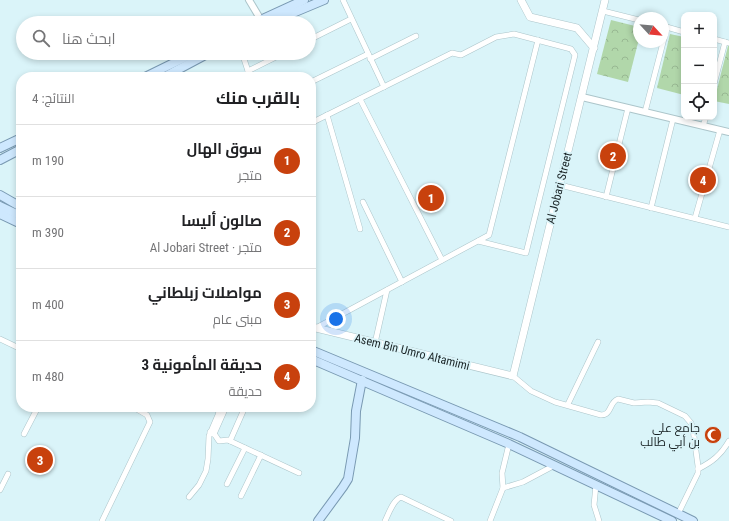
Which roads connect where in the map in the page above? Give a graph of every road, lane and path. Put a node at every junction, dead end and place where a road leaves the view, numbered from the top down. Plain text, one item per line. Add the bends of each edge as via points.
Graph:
1 (249, 0) edge
2 (304, 0) edge
3 (324, 0) edge
4 (343, 0) edge
5 (521, 0) edge
6 (605, 0) edge
7 (603, 11) junction
8 (256, 16) edge
9 (269, 16) edge
10 (286, 16) edge
11 (633, 18) edge
12 (351, 19) junction
13 (669, 28) edge
14 (681, 31) edge
15 (316, 36) edge
16 (416, 36) dead end
17 (538, 40) junction
18 (717, 40) edge
19 (727, 43) edge
20 (594, 48) junction
21 (660, 48) edge
22 (369, 56) junction
23 (181, 60) edge
24 (196, 60) edge
25 (244, 60) edge
26 (270, 60) edge
27 (248, 71) joint
28 (159, 72) edge
29 (173, 72) edge
30 (717, 75) edge
31 (316, 80) edge
32 (384, 87) junction
33 (582, 97) junction
34 (360, 99) junction
35 (628, 108) junction
36 (645, 112) junction
37 (327, 115) junction
38 (673, 119) junction
39 (316, 120) edge
40 (705, 120) edge
41 (703, 126) junction
42 (720, 130) junction
43 (729, 132) edge
44 (16, 140) edge
45 (0, 148) edge
46 (16, 152) edge
47 (0, 160) edge
48 (560, 185) junction
49 (0, 195) edge
50 (606, 197) junction
51 (363, 202) dead end
52 (16, 203) edge
53 (0, 206) edge
54 (651, 208) junction
55 (0, 214) edge
56 (16, 214) edge
57 (695, 218) junction
58 (0, 220) edge
59 (16, 222) edge
60 (729, 227) edge
61 (16, 228) edge
62 (360, 229) dead end
63 (478, 241) junction
64 (442, 260) junction
65 (402, 282) junction
66 (386, 290) junction
67 (316, 326) edge
68 (316, 328) edge
69 (0, 339) edge
70 (598, 342) dead end
71 (375, 343) junction
72 (16, 347) edge
73 (316, 352) edge
74 (316, 361) edge
75 (513, 376) junction
76 (362, 380) junction
77 (568, 404) junction
78 (35, 412) edge
79 (142, 412) edge
80 (219, 412) edge
81 (223, 412) edge
82 (243, 412) edge
83 (212, 433) junction
84 (24, 434) dead end
85 (230, 441) junction
86 (729, 441) edge
87 (509, 444) junction
88 (245, 448) junction
89 (260, 455) junction
90 (554, 465) junction
91 (698, 469) junction
92 (299, 473) dead end
93 (8, 474) dead end
94 (227, 484) dead end
95 (596, 485) junction
96 (503, 488) junction
97 (0, 490) edge
98 (241, 496) dead end
99 (189, 497) dead end
100 (678, 514) junction
101 (102, 521) edge
102 (318, 521) edge
103 (385, 521) edge
104 (451, 521) edge
105 (490, 521) edge
106 (600, 521) edge
107 (672, 521) edge
108 (693, 521) edge

1 - 8 street
2 - 9 main road
3 - 10 main road
4 - 12 street
5 - 20 main road via 530,17 577,28
6 - 7 main road, Al Jobari Street
7 - 11 street
7 - 20 main road, Al Jobari Street
12 - 15 street
12 - 22 street
13 - 14 street
16 - 22 street
17 - 32 street via 514,34 496,37 461,55 452,53
17 - 63 street via 489,235
17 - 63 street via 571,49 576,54 526,254
18 - 19 street
19 - 30 street
20 - 33 main road, Al Jobari Street
21 - 36 street
22 - 31 street
22 - 32 street
23 - 28 main road
24 - 29 main road
25 - 27 street
26 - 27 street
32 - 34 street
33 - 35 street
33 - 48 main road, Al Jobari Street
34 - 37 street
34 - 64 street
35 - 36 street
35 - 50 street
36 - 38 street
37 - 39 street
37 - 62 street
38 - 41 street
38 - 54 street
40 - 41 street
41 - 42 street
42 - 43 street
42 - 57 street
44 - 45 main road
46 - 47 main road
48 - 50 street
48 - 75 main road, Al Jobari Street
49 - 52 main road
50 - 54 street
51 - 65 street
53 - 56 main road
54 - 57 street
55 - 59 main road
57 - 60 street
58 - 61 main road
63 - 64 street
64 - 65 street
65 - 66 street
66 - 67 street
66 - 71 street
68 - 71 main road, Asem Bin Umro Altamimi
69 - 72 street
70 - 77 street
71 - 75 main road, Asem Bin Umro Altamimi
73 - 100 main road via 520,437
74 - 76 main road
75 - 77 street via 531,391 555,402
76 - 87 main road
76 - 102 main road via 348,479
77 - 91 street via 604,416 613,401 618,399 634,403 648,402 685,416 693,429
78 - 84 street
79 - 101 street via 147,415 150,422
80 - 83 street
81 - 83 street
82 - 85 street
83 - 85 street via 219,441
83 - 99 street via 208,439 206,471
85 - 88 street
86 - 91 street via 717,458
87 - 90 main road
87 - 96 street via 502,473
88 - 89 street
88 - 94 street
89 - 92 street
89 - 98 street
90 - 95 main road
90 - 96 street via 523,482
91 - 100 street via 695,481
93 - 97 street
95 - 106 street via 594,505
95 - 107 main road
96 - 105 street
100 - 108 main road
103 - 104 street via 395,501 401,497

